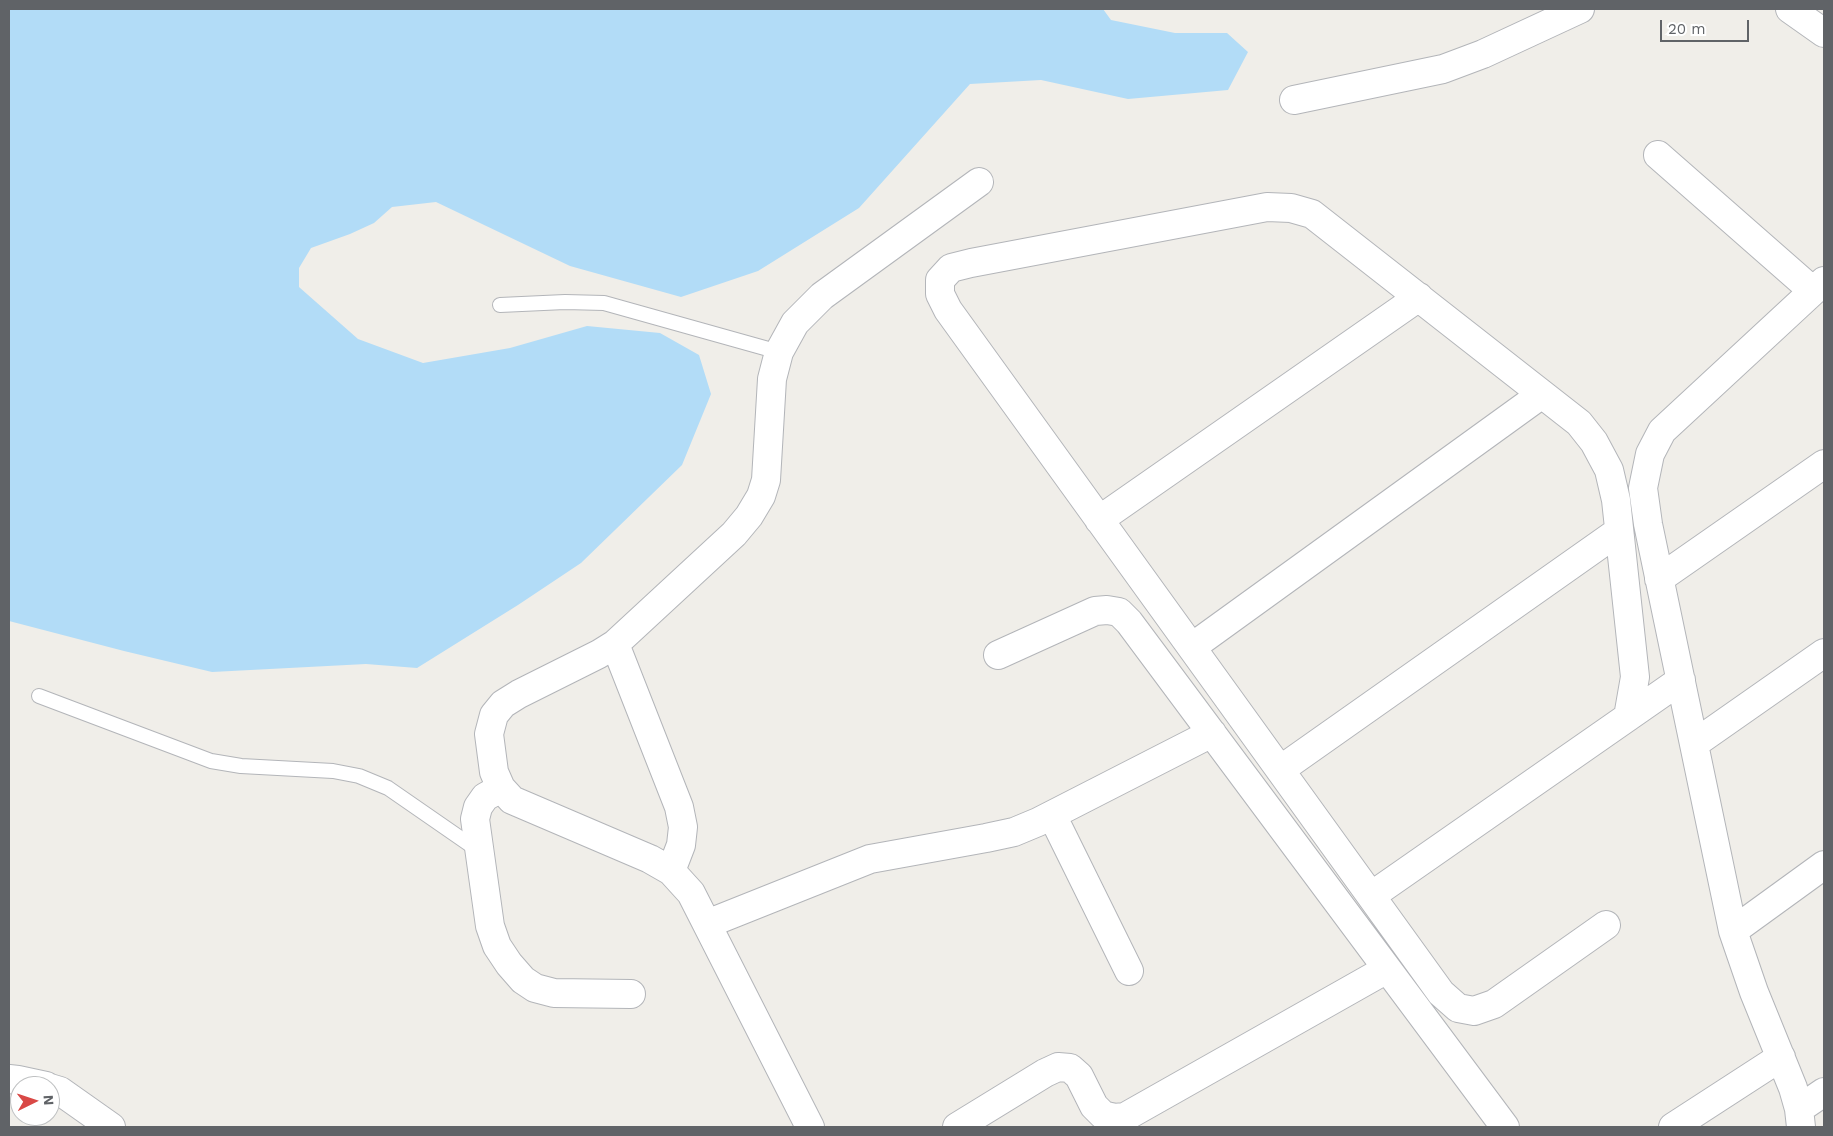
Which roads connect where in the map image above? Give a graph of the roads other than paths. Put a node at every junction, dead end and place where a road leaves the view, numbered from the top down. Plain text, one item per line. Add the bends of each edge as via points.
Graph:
1 (1580, 9) edge
2 (1790, 9) edge
3 (1824, 33) edge
4 (1294, 100) dead end
5 (1658, 155) dead end
6 (979, 182) dead end
7 (1819, 286) edge
8 (1420, 297) junction
9 (500, 305) dead end
10 (779, 352) junction
11 (1542, 394) junction
12 (1824, 464) edge
13 (1099, 520) junction
14 (1619, 531) junction
15 (1659, 579) junction
16 (616, 644) junction
17 (1192, 647) junction
18 (1824, 653) edge
19 (998, 655) dead end
20 (1681, 680) junction
21 (39, 696) dead end
22 (1628, 717) junction
23 (1212, 733) junction
24 (1694, 744) junction
25 (1280, 770) junction
26 (501, 788) junction
27 (1052, 815) junction
28 (480, 852) junction
29 (1824, 866) edge
30 (671, 871) junction
31 (1372, 896) junction
32 (707, 924) junction
33 (1606, 925) dead end
34 (1733, 931) junction
35 (1388, 969) junction
36 (1130, 971) dead end
37 (631, 994) dead end
38 (1780, 1057) junction
39 (60, 1092) edge
40 (1824, 1092) edge
41 (1800, 1118) edge
42 (111, 1127) edge
43 (810, 1127) edge
44 (957, 1127) edge
45 (1505, 1127) edge
46 (1673, 1127) edge

1 - 4 street via 1483,54 1443,68
2 - 3 street
5 - 7 street
6 - 10 street via 822,296 795,323
7 - 15 street via 1662,431 1650,454 1643,488
8 - 11 street
8 - 13 street
8 - 13 street via 1312,214 1291,208 1266,207 950,268 940,280 940,294 948,310
9 - 10 lane via 604,303
10 - 16 street via 772,379 766,480 761,496 734,534
11 - 14 street via 1579,423 1594,442 1609,470
11 - 17 street
12 - 15 street
13 - 17 street
14 - 22 street via 1634,677
14 - 25 street
15 - 20 street
16 - 26 street via 519,694 494,714 488,734 494,772
16 - 30 street via 679,807 683,827 681,845
17 - 25 street
18 - 24 street
19 - 23 street via 1095,611 1119,612
20 - 22 street
20 - 24 street
21 - 28 lane via 211,761 359,776 388,788
22 - 31 street
23 - 27 street
23 - 35 street
24 - 34 street
25 - 31 street
26 - 28 street via 484,797 478,807 475,818
26 - 30 street via 512,800
27 - 32 street via 1014,832 870,858
27 - 36 street
28 - 37 street via 490,926 508,964 522,980 554,994
29 - 34 street
30 - 32 street via 691,893
31 - 33 street via 1441,993 1458,1008 1474,1011 1494,1004
32 - 43 street
34 - 38 street
35 - 44 street via 1125,1117 1104,1115 1094,1106 1079,1076 1070,1068 1058,1067
35 - 45 street
38 - 41 street
38 - 46 street
39 - 42 street
40 - 41 street

